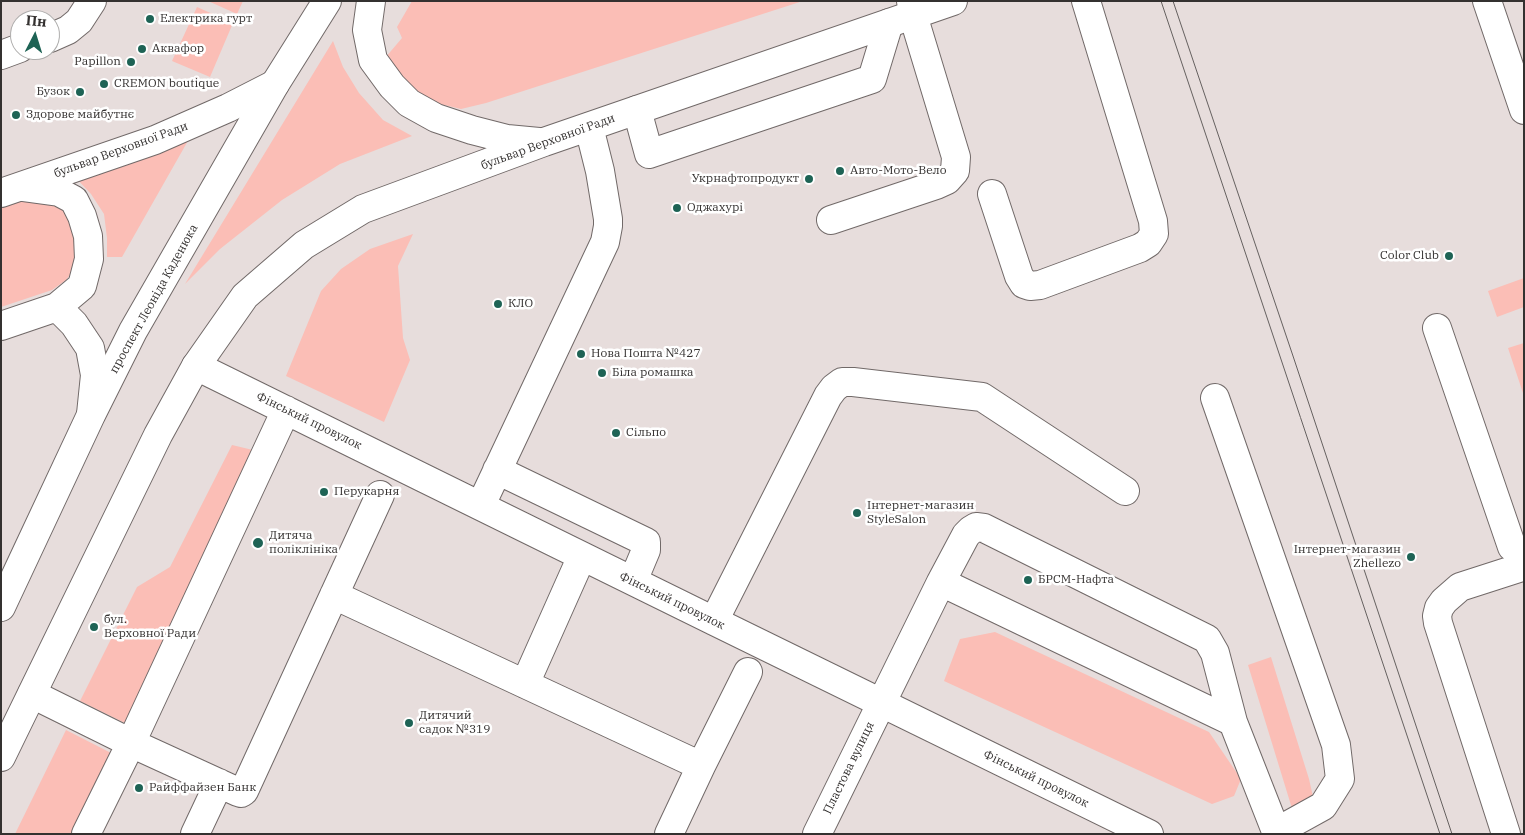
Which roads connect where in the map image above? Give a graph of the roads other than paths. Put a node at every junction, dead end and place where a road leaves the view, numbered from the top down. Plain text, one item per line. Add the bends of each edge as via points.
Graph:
1 (92, 1) edge
2 (327, 1) edge
3 (371, 1) edge
4 (953, 1) edge
5 (1086, 1) edge
6 (1488, 8) edge
7 (904, 13) edge
8 (60, 34) edge
9 (275, 84) junction
10 (637, 110) junction
11 (1524, 110) edge
12 (589, 127) junction
13 (544, 142) junction
14 (11, 190) edge
15 (992, 194) dead end
16 (831, 220) dead end
17 (57, 307) junction
18 (1, 326) edge
19 (1437, 328) dead end
20 (196, 366) junction
21 (1215, 398) dead end
22 (286, 410) junction
23 (91, 415) junction
24 (497, 470) junction
25 (1125, 491) dead end
26 (380, 495) dead end
27 (480, 505) junction
28 (582, 556) junction
29 (1520, 561) edge
30 (632, 581) junction
31 (941, 582) junction
32 (334, 595) junction
33 (1, 607) edge
34 (714, 621) junction
35 (748, 672) dead end
36 (525, 684) junction
37 (32, 694) junction
38 (881, 703) junction
39 (1233, 722) junction
40 (131, 743) junction
41 (1, 757) edge
42 (701, 766) junction
43 (219, 783) junction
44 (1276, 833) edge
45 (86, 834) edge
46 (195, 834) edge
47 (669, 834) edge
48 (817, 834) edge
49 (1149, 834) edge
50 (1506, 834) edge

1 - 8 main road via 79,21
2 - 9 main road, проспект Леоніда Каденюка
3 - 13 main road via 367,30 373,60 409,103 436,118 472,130 507,139
4 - 7 main road, бульвар Верховної Ради
5 - 15 main road via 1153,221 1154,234 1140,248 1030,286 1024,284 1019,276
6 - 11 main road
7 - 10 main road, бульвар Верховної Ради
7 - 10 main road via 872,79 649,154
7 - 16 main road via 956,157 955,170 947,180 936,185
9 - 14 main road, бульвар Верховної Ради via 155,140
9 - 23 main road, проспект Леоніда Каденюка via 133,331
10 - 12 main road, бульвар Верховної Ради
12 - 13 main road, бульвар Верховної Ради
12 - 24 main road via 608,218 607,235
13 - 20 main road, бульвар Верховної Ради via 364,209 304,245 245,296
14 - 17 main road, бульвар Верховної Ради via 59,192 74,200 82,216 88,236 89,259 82,286
17 - 18 main road, бульвар Верховної Ради
17 - 23 main road via 74,324 90,348 95,375
19 - 29 main road
20 - 22 main road, Фінський провулок
20 - 37 main road via 158,435
21 - 44 main road via 1336,745 1340,779 1323,806
22 - 27 main road, Фінський провулок
22 - 40 main road
23 - 33 main road, проспект Леоніда Каденюка
24 - 27 main road
24 - 30 main road via 646,542 646,550
25 - 34 main road via 982,397 842,382 828,396
26 - 32 main road
27 - 28 main road, Фінський провулок
28 - 30 main road, Фінський провулок
28 - 36 main road
29 - 50 main road via 1460,587 1444,601 1437,616
30 - 34 main road, Фінський провулок
31 - 38 main road, Пластова вулиця
31 - 39 main road
31 - 39 main road, Пластова вулиця via 966,535 976,527 984,528 1207,639 1215,653
32 - 36 main road
32 - 43 main road via 244,791 241,793
34 - 38 main road, Фінський провулок
35 - 42 main road
36 - 42 main road
37 - 40 main road
37 - 41 main road
38 - 48 main road, Пластова вулиця
38 - 49 main road, Фінський провулок
39 - 44 main road, Пластова вулиця
40 - 43 main road
40 - 45 main road
42 - 47 main road
43 - 46 main road

